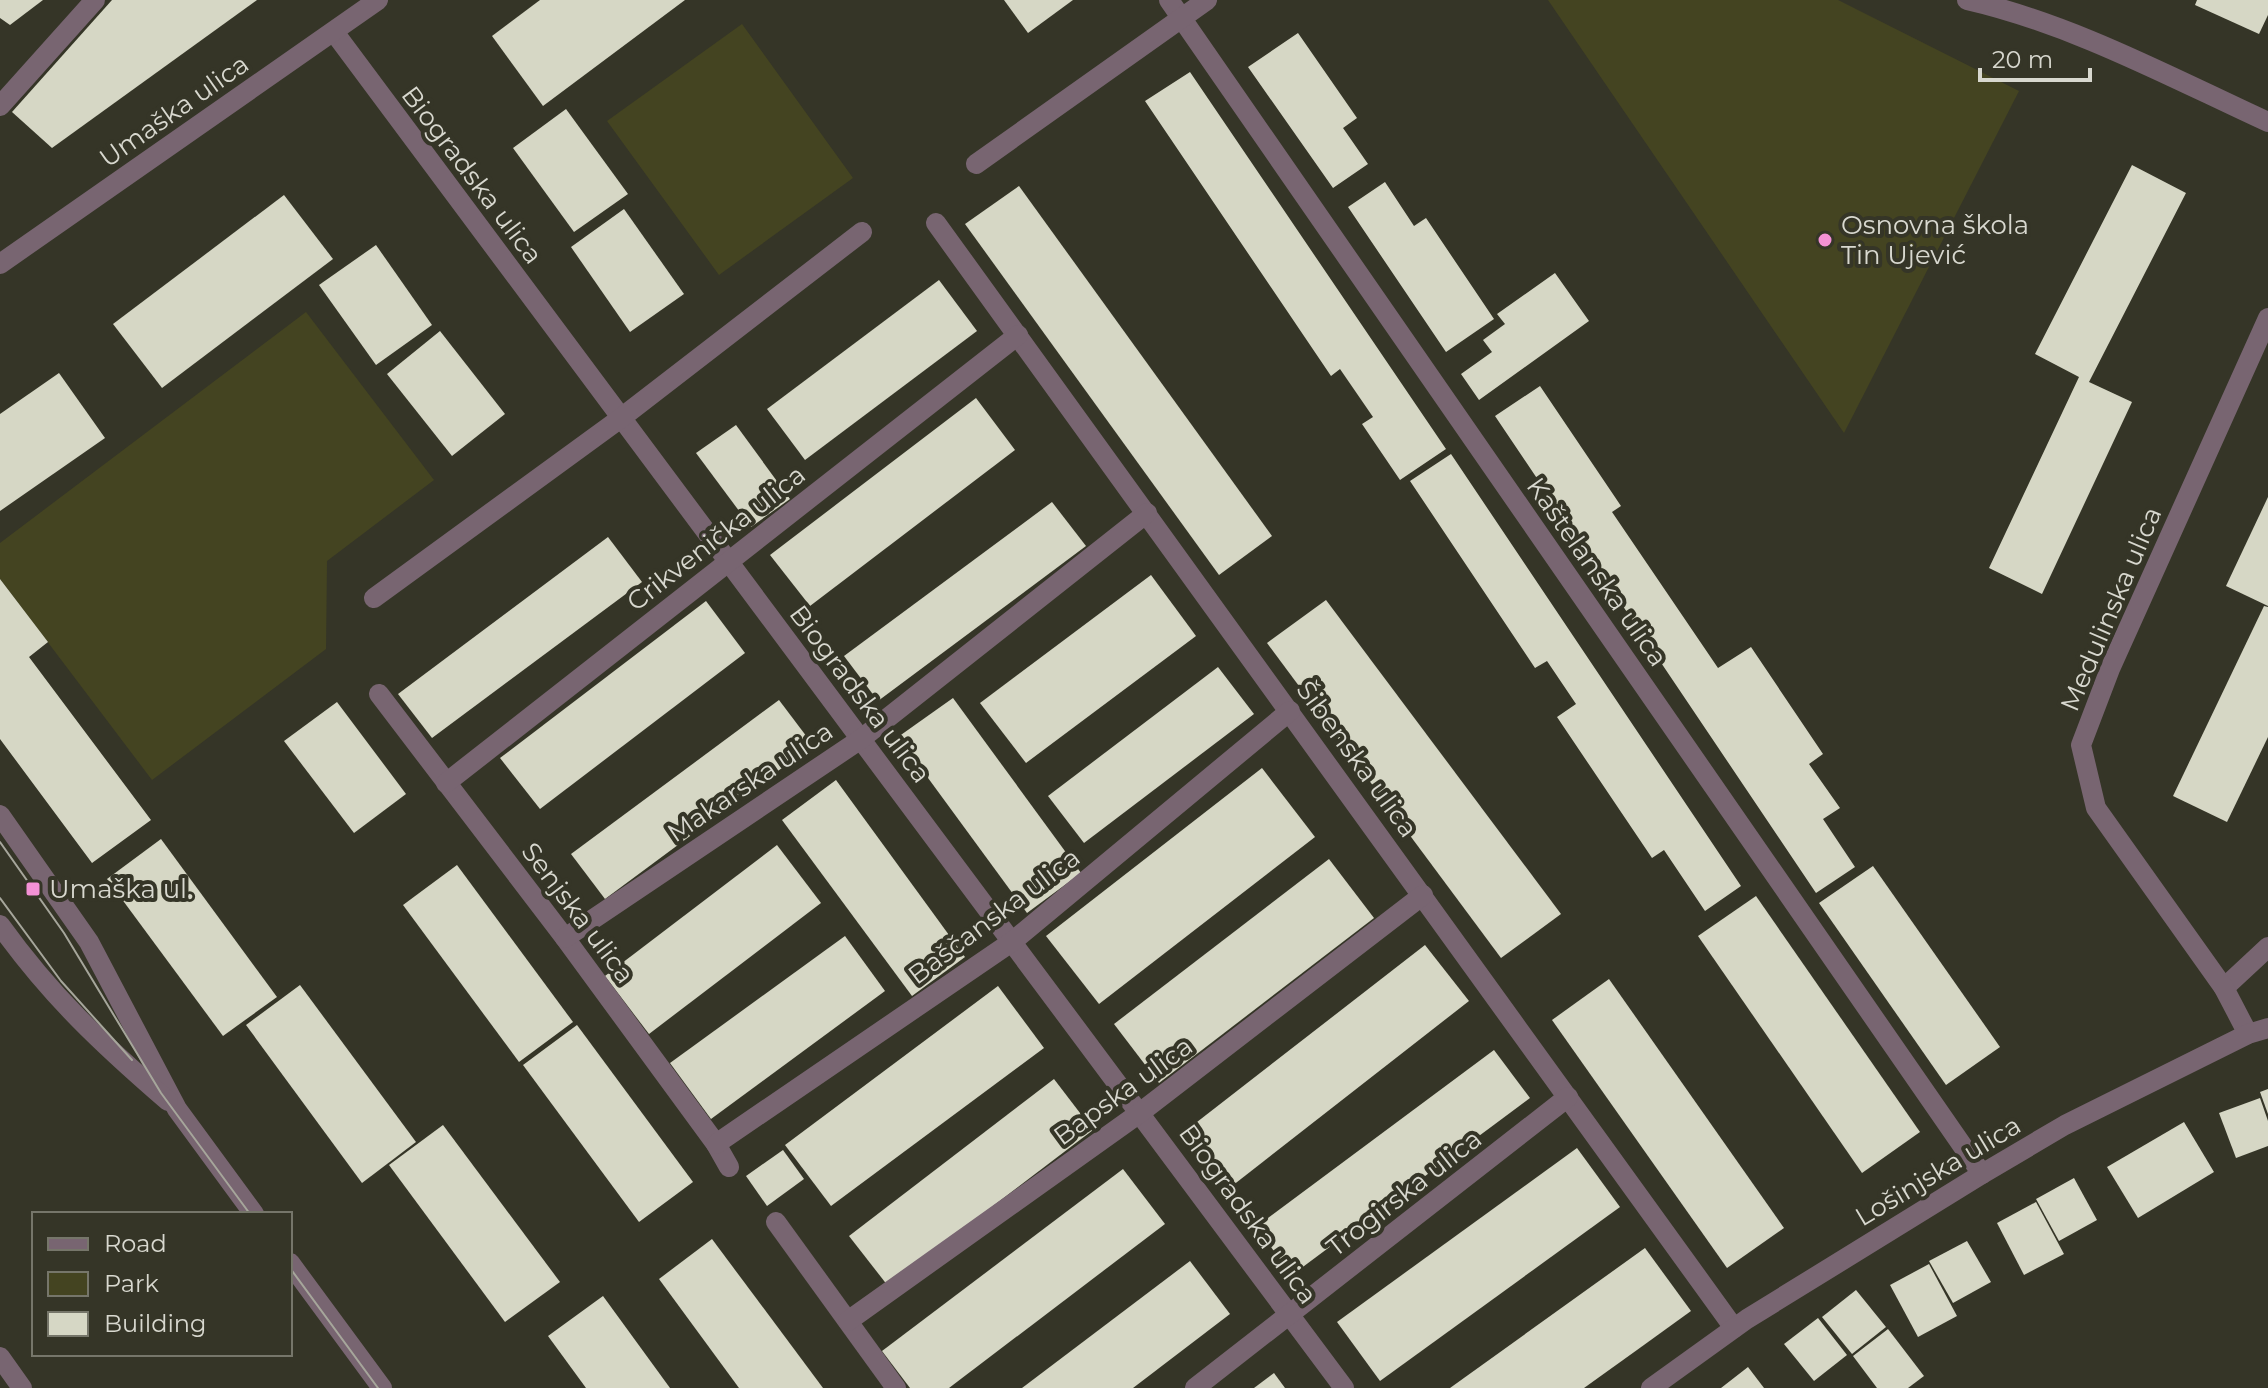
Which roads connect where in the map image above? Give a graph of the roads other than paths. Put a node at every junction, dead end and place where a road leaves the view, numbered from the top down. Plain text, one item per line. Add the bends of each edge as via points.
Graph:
1 (95, 0) edge
2 (378, 0) edge
3 (1169, 0) edge
4 (1207, 0) edge
5 (1967, 0) edge
6 (1182, 18) junction
7 (334, 32) junction
8 (0, 106) edge
9 (2268, 122) edge
10 (976, 164) dead end
11 (936, 223) dead end
12 (862, 232) dead end
13 (2, 258) edge
14 (2268, 318) edge
15 (1018, 335) junction
16 (621, 418) junction
17 (1147, 513) junction
18 (729, 561) junction
19 (374, 598) dead end
20 (379, 694) dead end
21 (1290, 711) junction
22 (861, 739) junction
23 (446, 783) junction
24 (0, 815) edge
25 (1423, 895) junction
26 (0, 925) edge
27 (565, 938) junction
28 (1013, 941) junction
29 (2268, 947) edge
30 (2224, 988) junction
31 (2258, 1031) edge
32 (1568, 1097) junction
33 (177, 1109) junction
34 (1141, 1112) junction
35 (716, 1144) junction
36 (729, 1167) dead end
37 (1982, 1174) junction
38 (253, 1212) edge
39 (776, 1222) dead end
40 (292, 1266) edge
41 (1290, 1314) junction
42 (848, 1321) junction
43 (1734, 1328) junction
44 (0, 1357) edge
45 (22, 1388) edge
46 (382, 1388) edge
47 (896, 1388) edge
48 (1195, 1388) edge
49 (1344, 1388) edge
50 (1651, 1388) edge

1 - 8 street
2 - 7 street, Umaška ulica
3 - 6 street, Kaštelanska ulica
4 - 6 street
5 - 9 street via 2060,29
6 - 10 street
6 - 37 street, Kaštelanska ulica
7 - 13 street, Umaška ulica
7 - 16 street, Biogradska ulica
11 - 15 street, Šibenska ulica
12 - 16 street
14 - 30 street, Medulinska ulica via 2081,745 2096,808
15 - 17 street, Šibenska ulica
15 - 18 street, Crikvenička ulica
16 - 18 street, Biogradska ulica
16 - 19 street
17 - 21 street, Šibenska ulica
17 - 22 street, Makarska ulica
18 - 22 street, Biogradska ulica
18 - 23 street, Crikvenička ulica
20 - 23 street, Senjska ulica
21 - 25 street, Šibenska ulica
21 - 28 street, Baščanska ulica
22 - 27 street, Makarska ulica
22 - 28 street, Biogradska ulica
23 - 27 street, Senjska ulica
24 - 33 street via 89,942
25 - 32 street, Šibenska ulica
25 - 34 street, Bapska ulica
26 - 33 street via 70,1012
27 - 35 street, Senjska ulica
28 - 34 street, Biogradska ulica
28 - 35 street, Baščanska ulica
29 - 30 street
30 - 31 street, Medulinska ulica
31 - 37 street, Lošinjska ulica via 2065,1125
32 - 41 street, Trogirska ulica
32 - 43 street, Šibenska ulica
33 - 38 street
34 - 41 street, Biogradska ulica
34 - 42 street, Bapska ulica
35 - 36 street, Senjska ulica
37 - 43 street, Lošinjska ulica
39 - 42 street
40 - 46 street
41 - 48 street, Trogirska ulica
41 - 49 street, Biogradska ulica
42 - 47 street
43 - 50 street, Lošinjska ulica
44 - 45 street

